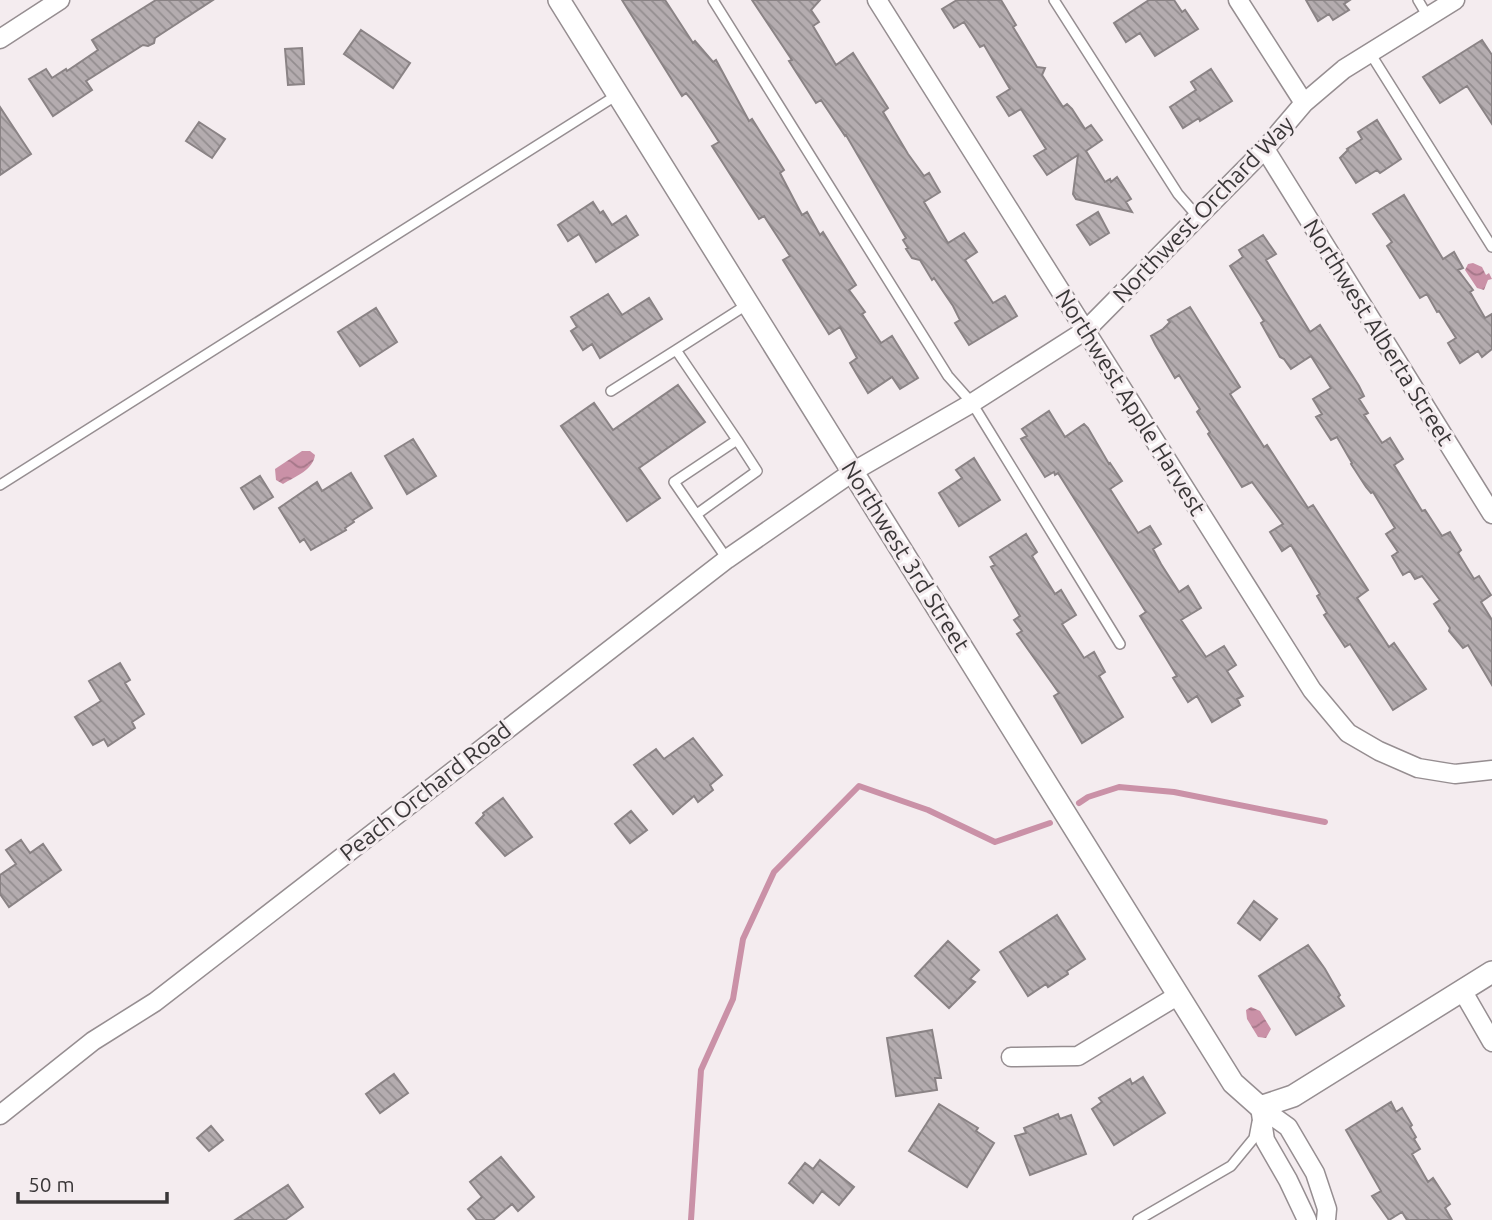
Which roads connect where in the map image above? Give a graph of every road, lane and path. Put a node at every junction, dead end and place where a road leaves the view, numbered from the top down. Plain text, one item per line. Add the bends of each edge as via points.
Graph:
1 (60, 0) edge
2 (559, 0) edge
3 (713, 0) edge
4 (877, 0) edge
5 (1054, 0) edge
6 (1238, 0) edge
7 (1418, 0) edge
8 (1455, 0) edge
9 (1429, 17) junction
10 (0, 38) edge
11 (1370, 53) junction
12 (618, 95) junction
13 (1304, 103) junction
14 (1265, 149) junction
15 (1198, 217) junction
16 (1492, 247) edge
17 (749, 303) junction
18 (1086, 330) junction
19 (676, 350) junction
20 (611, 391) dead end
21 (972, 402) junction
22 (737, 440) junction
23 (854, 471) junction
24 (0, 485) edge
25 (697, 514) junction
26 (1492, 514) edge
27 (727, 559) junction
28 (1120, 644) dead end
29 (1492, 770) edge
30 (1492, 971) edge
31 (1462, 990) junction
32 (1177, 996) junction
33 (1492, 1042) edge
34 (1011, 1057) dead end
35 (1261, 1107) junction
36 (0, 1115) edge
37 (1138, 1220) edge
38 (1307, 1220) edge
39 (1325, 1220) edge

1 - 10 street
2 - 12 street, Northwest 3rd Street
3 - 21 lane via 948,376
4 - 18 street, Northwest Apple Harvest
5 - 15 lane via 1178,194
6 - 13 street
7 - 9 lane
8 - 9 street, Northwest Orchard Way
9 - 11 street, Northwest Orchard Way
11 - 13 street, Northwest Orchard Way
11 - 16 lane
12 - 17 street, Northwest 3rd Street
12 - 24 lane
13 - 14 street, Northwest Orchard Way
14 - 15 street, Northwest Orchard Way
14 - 26 street, Northwest Alberta Street
15 - 18 street, Northwest Orchard Way
17 - 19 lane
17 - 23 street, Northwest 3rd Street
18 - 21 street, Northwest Orchard Way
18 - 29 street, Northwest Apple Harvest via 1311,690 1348,733 1418,768 1455,774
19 - 20 lane
19 - 22 lane
21 - 23 street, Northwest Orchard Way
21 - 28 lane
22 - 25 lane via 757,471
22 - 25 lane via 674,482
23 - 27 street, Peach Orchard Road
23 - 32 street, Northwest 3rd Street
25 - 27 lane
27 - 36 street, Peach Orchard Road via 155,1002 93,1041
30 - 31 street
31 - 33 street
31 - 35 street via 1293,1096
32 - 34 street via 1078,1056
32 - 35 street, Northwest 3rd Street via 1233,1083
35 - 37 lane via 1254,1138 1231,1166
35 - 38 street via 1265,1140
35 - 39 street via 1288,1127 1315,1173 1328,1209

